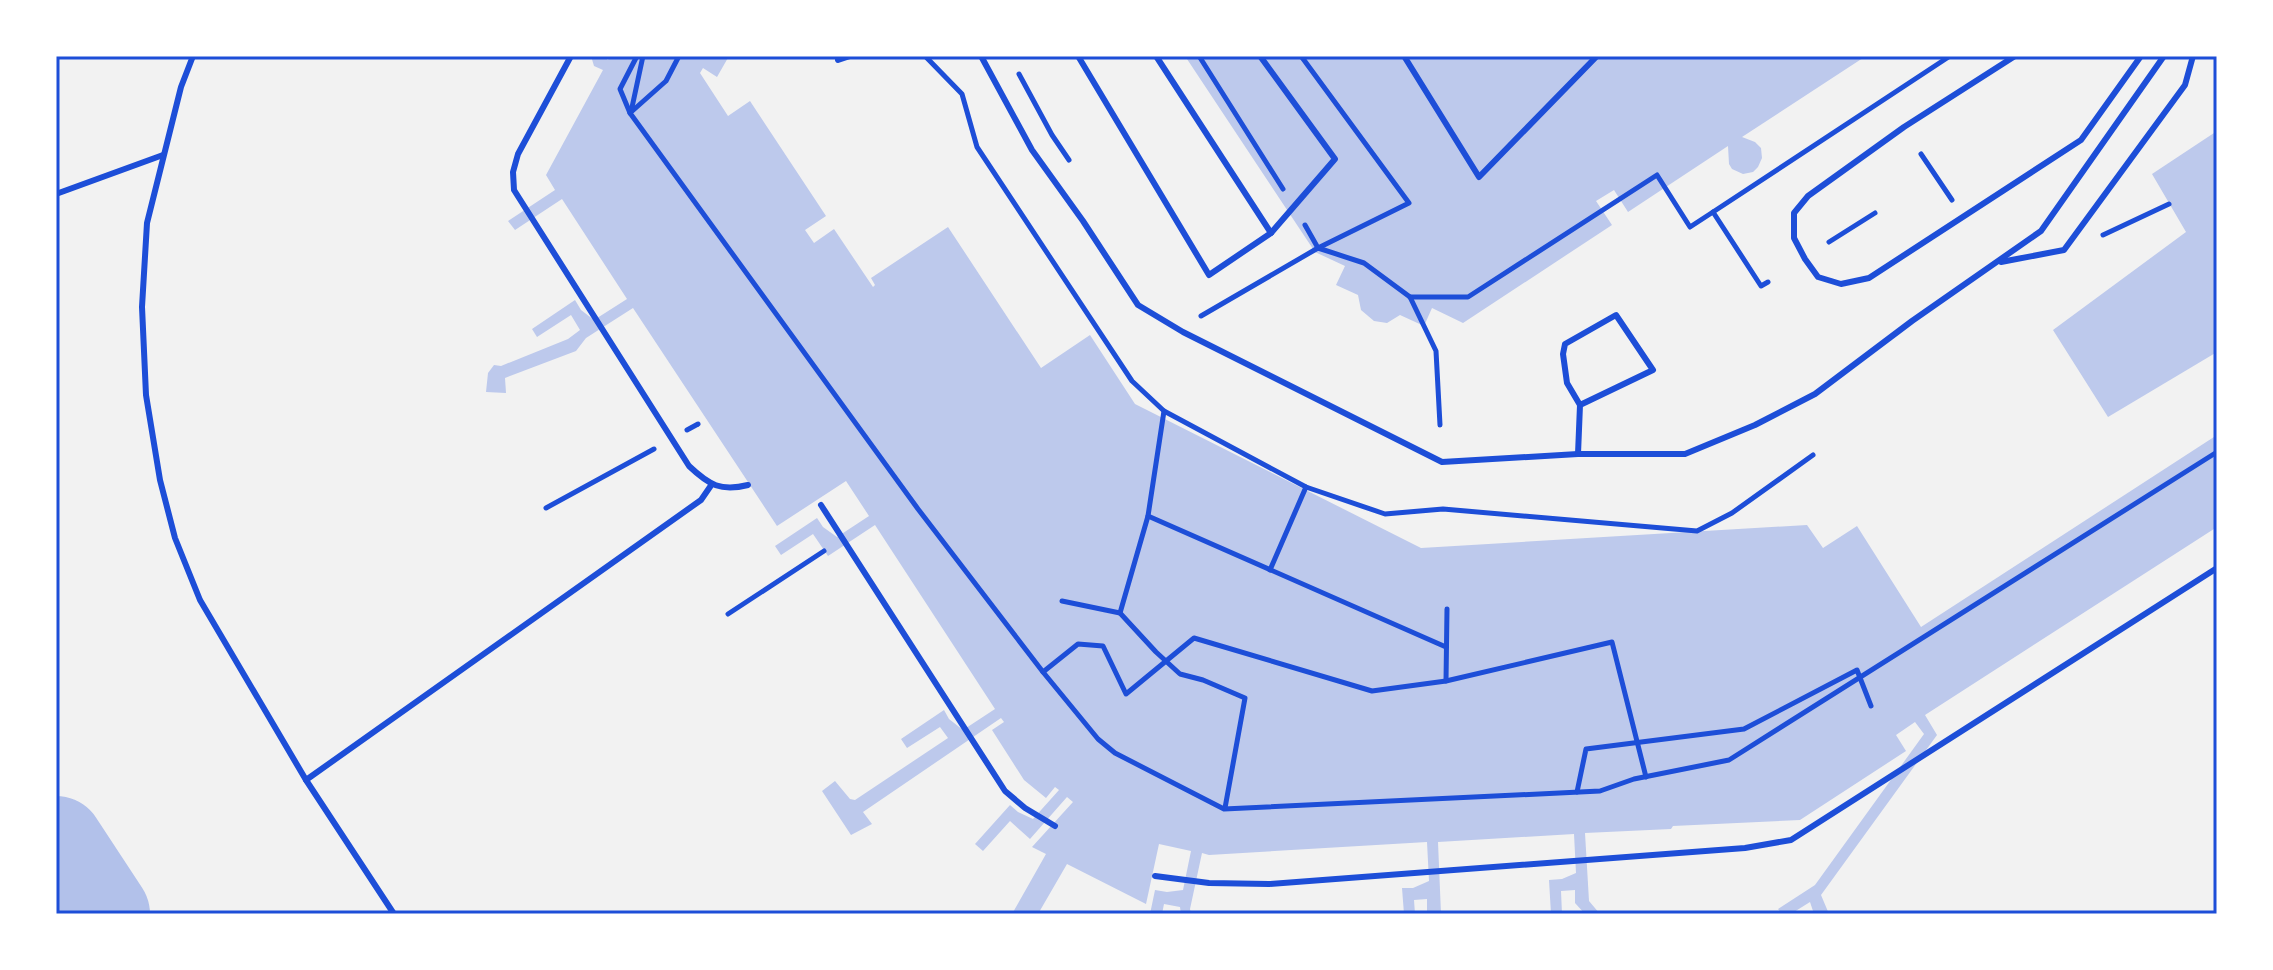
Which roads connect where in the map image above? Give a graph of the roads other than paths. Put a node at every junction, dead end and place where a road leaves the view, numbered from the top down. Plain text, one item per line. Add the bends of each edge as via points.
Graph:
1 (193, 56) edge
2 (571, 56) edge
3 (850, 56) edge
4 (981, 56) edge
5 (1078, 56) edge
6 (1156, 56) edge
7 (1260, 56) edge
8 (1404, 56) edge
9 (1597, 56) edge
10 (2015, 56) edge
11 (2141, 56) edge
12 (2164, 56) edge
13 (2193, 56) edge
14 (838, 60) dead end
15 (163, 155) junction
16 (56, 194) edge
17 (1271, 233) junction
18 (1997, 262) junction
19 (1580, 405) junction
20 (1578, 454) junction
21 (712, 484) junction
22 (748, 485) dead end
23 (821, 505) dead end
24 (2217, 568) edge
25 (306, 780) junction
26 (1055, 826) dead end
27 (1155, 876) dead end
28 (394, 914) edge

1 - 15 lane
2 - 21 lane via 518,154 514,190 689,466
3 - 14 lane
4 - 20 lane via 1032,150 1138,305 1442,462
5 - 17 lane via 1209,275
6 - 17 lane
7 - 17 lane via 1335,159
8 - 9 lane via 1479,177
10 - 11 lane via 1808,196 1794,213 1794,238 1818,277 1841,284 1869,278 2081,140
12 - 18 lane via 2041,231
13 - 18 lane via 2185,85 2064,250
15 - 16 lane
15 - 25 lane via 147,223 142,307 146,395 160,480 175,538 200,600
18 - 20 lane via 1815,394 1755,425 1685,454
19 - 19 lane via 1653,370 1616,315 1565,344 1567,383
19 - 20 lane
21 - 22 lane
21 - 25 lane via 701,500
23 - 26 lane via 1005,791
24 - 27 lane via 1791,840 1745,848 1269,884
25 - 28 lane

